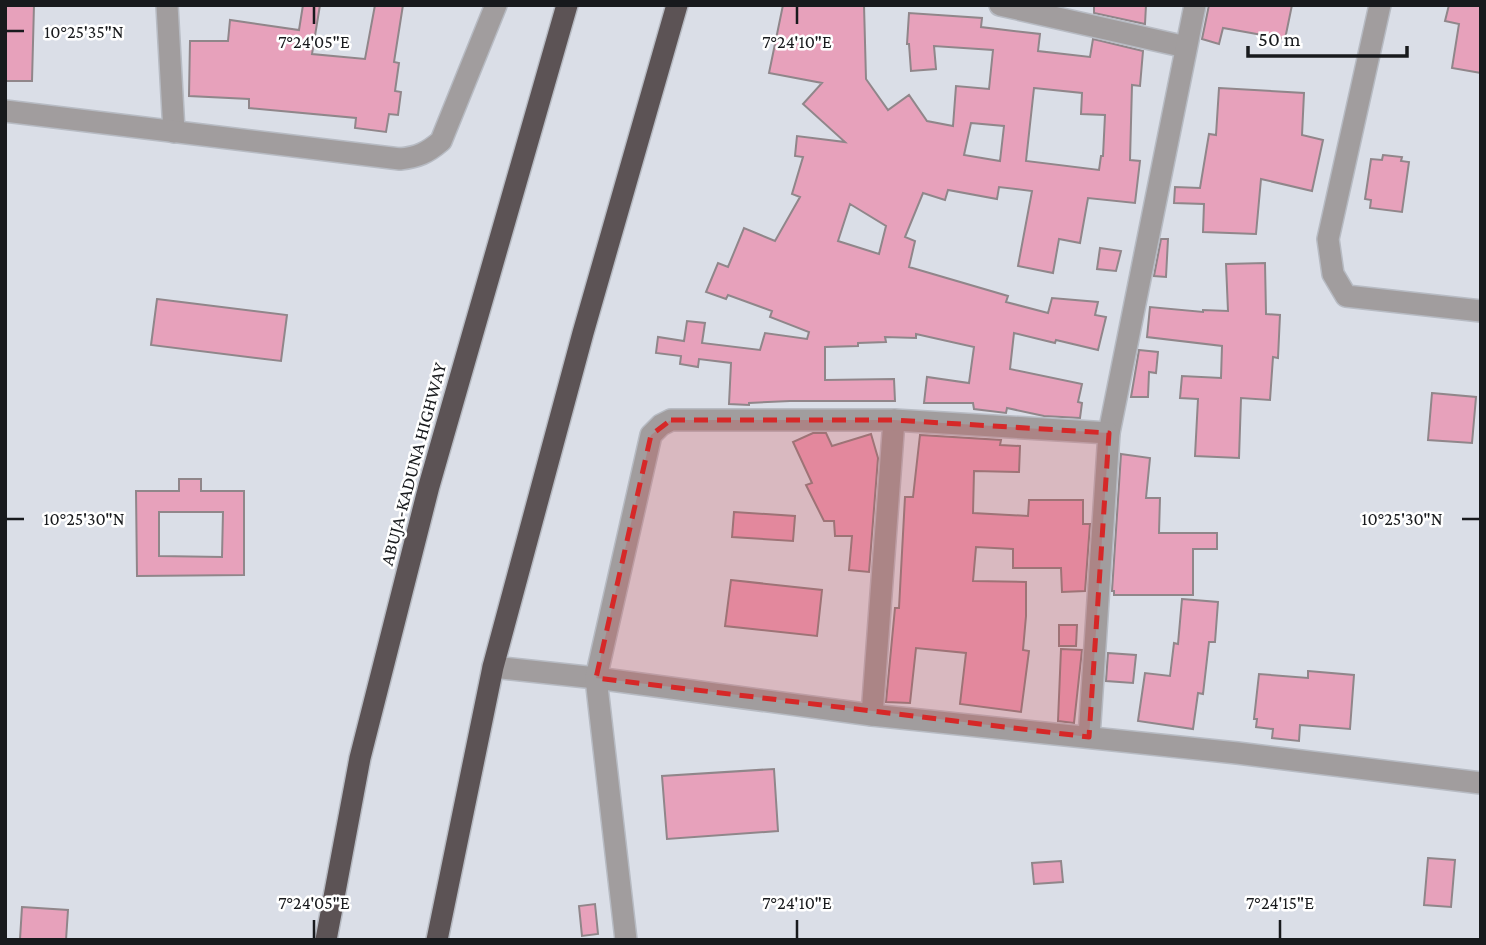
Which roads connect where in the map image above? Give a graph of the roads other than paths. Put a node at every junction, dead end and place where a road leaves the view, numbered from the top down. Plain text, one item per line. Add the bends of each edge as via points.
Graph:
1 (167, 5) edge
2 (496, 5) edge
3 (567, 5) edge
4 (677, 5) edge
5 (1000, 5) edge
6 (1195, 5) edge
7 (1380, 5) edge
8 (1186, 47) junction
9 (5, 111) edge
10 (174, 132) junction
11 (1481, 311) edge
12 (894, 420) junction
13 (1109, 433) junction
14 (493, 667) junction
15 (596, 678) junction
16 (872, 715) junction
17 (1089, 737) junction
18 (1481, 783) edge
19 (326, 940) edge
20 (437, 940) edge
21 (626, 940) edge

1 - 10 street
2 - 10 street via 441,141 416,158
3 - 19 highway, ABUJA-KADUNA HIGHWAY via 429,486 360,758
4 - 14 highway
5 - 8 street
6 - 8 street
7 - 11 street via 1328,239 1333,274 1346,296
8 - 13 street
9 - 10 street
12 - 13 street
12 - 15 street via 671,420 661,425 651,435
12 - 16 street
13 - 17 street
14 - 15 street
14 - 20 highway
15 - 16 street
15 - 21 street
16 - 17 street
17 - 18 street

